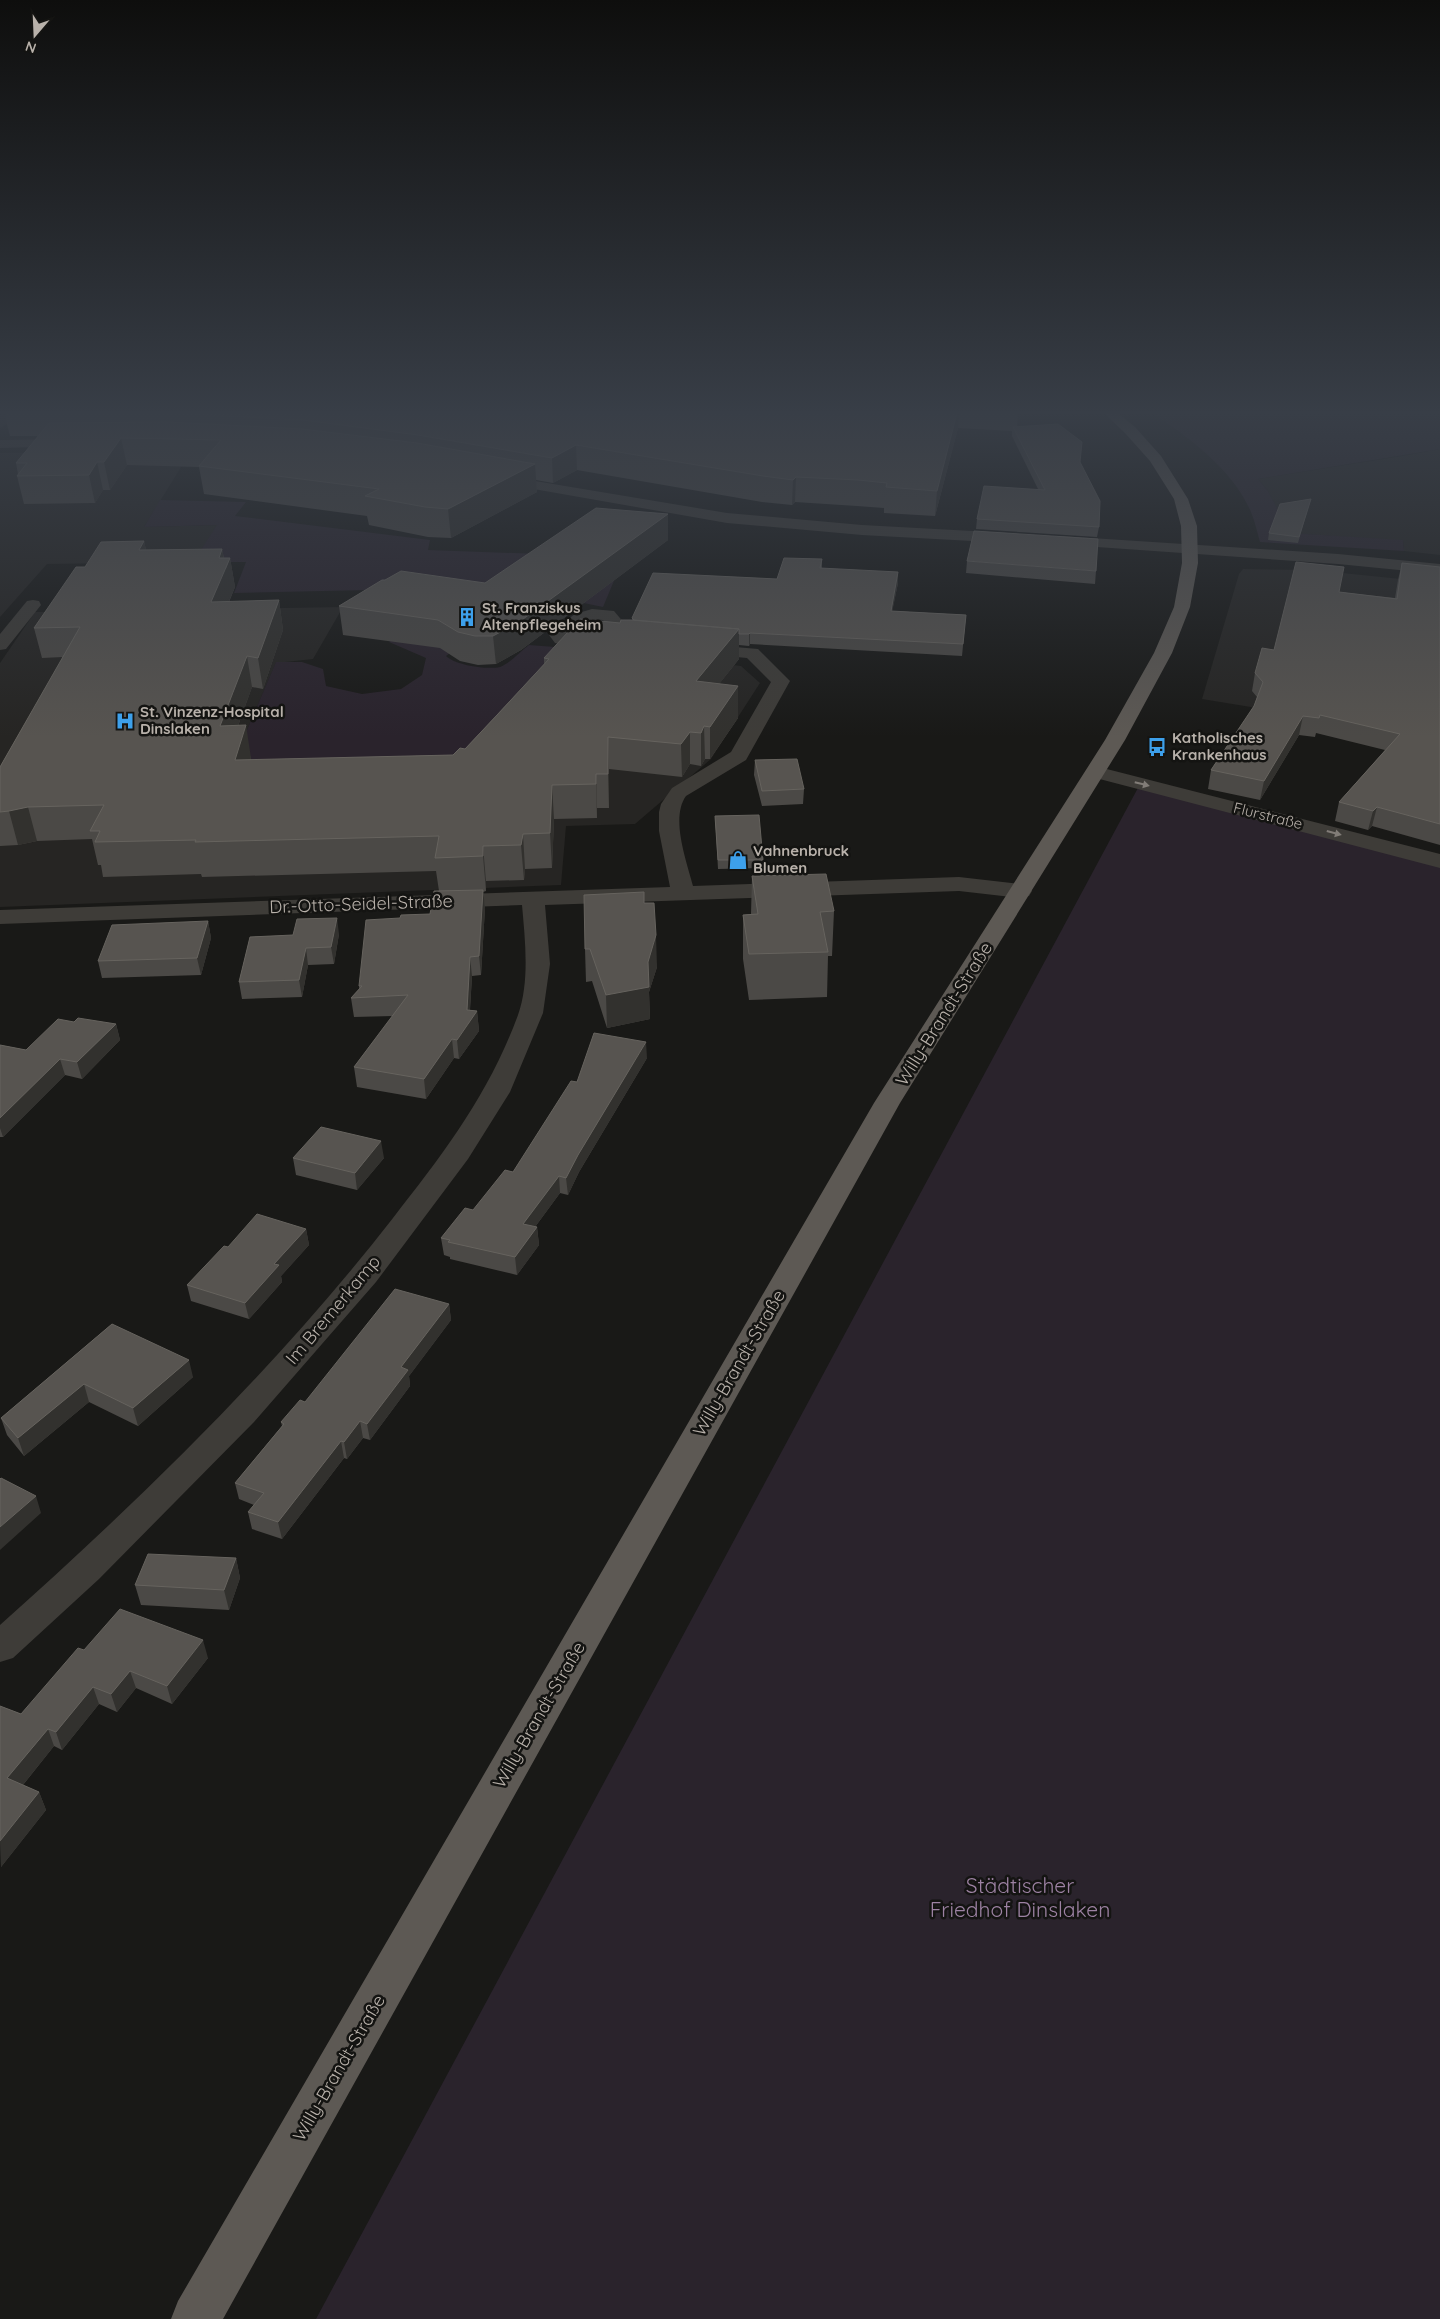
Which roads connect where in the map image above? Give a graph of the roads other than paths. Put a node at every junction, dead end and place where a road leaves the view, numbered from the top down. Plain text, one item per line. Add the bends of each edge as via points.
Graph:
1 (764, 521) edge
2 (1188, 521) edge
3 (1020, 538) edge
4 (1047, 540) edge
5 (1190, 548) junction
6 (1440, 569) edge
7 (34, 605) dead end
8 (0, 646) edge
9 (678, 647) edge
10 (1095, 772) junction
11 (1440, 861) edge
12 (1021, 891) junction
13 (683, 893) junction
14 (533, 898) junction
15 (0, 917) edge
16 (0, 1647) edge
17 (196, 2319) edge

1 - 3 street
2 - 5 main road, Willy-Brandt-Straße
4 - 5 street
5 - 6 street
5 - 10 main road, Willy-Brandt-Straße via 1182,606 1163,653
7 - 8 street
9 - 13 street via 752,653 781,681 739,756 679,792 672,800 670,830
10 -> 11 street, Flurstraße
10 - 12 main road, Willy-Brandt-Straße
12 - 13 street, Dr.-Otto-Seidel-Straße via 959,884
12 - 17 main road, Willy-Brandt-Straße via 887,1103
13 - 14 street, Dr.-Otto-Seidel-Straße
14 - 15 street, Dr.-Otto-Seidel-Straße
14 - 16 street, Im Bremerkamp via 538,964 531,1013 497,1092 458,1153 365,1275 243,1414 86,1569

